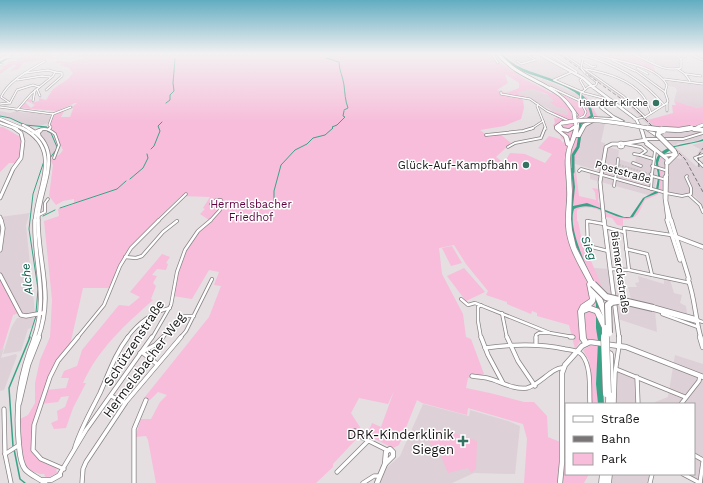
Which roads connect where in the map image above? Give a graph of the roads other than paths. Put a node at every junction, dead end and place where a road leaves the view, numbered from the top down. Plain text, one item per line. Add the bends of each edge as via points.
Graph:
1 (21, 77) edge
2 (39, 77) edge
3 (47, 77) edge
4 (51, 77) joint
5 (61, 77) edge
6 (523, 77) edge
7 (526, 77) edge
8 (563, 77) edge
9 (578, 77) edge
10 (590, 77) edge
11 (596, 77) edge
12 (614, 77) edge
13 (629, 77) edge
14 (644, 77) edge
15 (661, 77) edge
16 (687, 77) edge
17 (581, 79) junction
18 (664, 79) junction
19 (17, 80) junction
20 (596, 81) junction
21 (690, 81) junction
22 (542, 82) dead end
23 (588, 82) junction
24 (703, 84) edge
25 (593, 86) junction
26 (39, 87) junction
27 (546, 87) junction
28 (587, 88) junction
29 (36, 89) junction
30 (46, 90) dead end
31 (501, 92) dead end
32 (582, 92) junction
33 (665, 92) junction
34 (40, 96) dead end
35 (561, 97) junction
36 (607, 100) junction
37 (33, 101) dead end
38 (580, 101) junction
39 (10, 103) junction
40 (0, 104) edge
41 (538, 104) junction
42 (666, 104) junction
43 (0, 107) edge
44 (71, 107) dead end
45 (17, 110) junction
46 (667, 111) dead end
47 (575, 113) junction
48 (652, 113) junction
49 (52, 114) junction
50 (609, 114) junction
51 (645, 117) junction
52 (0, 118) edge
53 (595, 118) junction
54 (605, 119) junction
55 (635, 119) junction
56 (542, 121) junction
57 (622, 121) junction
58 (0, 123) edge
59 (562, 123) junction
60 (632, 124) dead end
61 (576, 125) junction
62 (641, 126) junction
63 (47, 129) junction
64 (701, 129) edge
65 (42, 130) junction
66 (664, 130) junction
67 (33, 133) junction
68 (642, 133) junction
69 (486, 135) dead end
70 (40, 136) junction
71 (660, 137) junction
72 (638, 141) junction
73 (645, 141) junction
74 (624, 144) junction
75 (568, 145) junction
76 (508, 147) dead end
77 (634, 154) dead end
78 (659, 154) junction
79 (640, 155) junction
80 (672, 155) junction
81 (703, 155) edge
82 (568, 156) junction
83 (54, 158) dead end
84 (47, 159) junction
85 (618, 159) dead end
86 (653, 159) junction
87 (633, 163) dead end
88 (667, 163) junction
89 (641, 166) dead end
90 (652, 166) junction
91 (703, 166) edge
92 (663, 169) dead end
93 (616, 170) junction
94 (579, 171) dead end
95 (623, 172) dead end
96 (600, 174) junction
97 (651, 175) junction
98 (687, 177) dead end
99 (615, 179) junction
100 (662, 179) dead end
101 (614, 186) dead end
102 (652, 189) junction
103 (663, 192) junction
104 (186, 194) dead end
105 (689, 195) junction
106 (0, 198) edge
107 (48, 199) dead end
108 (211, 204) dead end
109 (703, 212) edge
110 (38, 215) junction
111 (0, 217) edge
112 (177, 221) dead end
113 (605, 226) junction
114 (624, 231) junction
115 (673, 236) junction
116 (689, 241) junction
117 (677, 244) junction
118 (703, 247) edge
119 (626, 249) junction
120 (0, 250) edge
121 (608, 251) junction
122 (678, 252) junction
123 (125, 258) junction
124 (610, 270) junction
125 (629, 270) junction
126 (0, 275) edge
127 (652, 275) junction
128 (212, 279) dead end
129 (689, 281) junction
130 (592, 284) junction
131 (461, 299) dead end
132 (617, 300) junction
133 (481, 305) junction
134 (588, 306) junction
135 (170, 308) junction
136 (40, 313) junction
137 (502, 313) junction
138 (194, 316) junction
139 (700, 321) edge
140 (607, 327) junction
141 (698, 327) junction
142 (550, 332) junction
143 (572, 337) dead end
144 (536, 343) junction
145 (590, 343) junction
146 (508, 344) junction
147 (619, 346) junction
148 (703, 347) edge
149 (485, 348) junction
150 (578, 351) junction
151 (141, 353) junction
152 (157, 364) junction
153 (564, 368) junction
154 (616, 369) junction
155 (472, 376) dead end
156 (701, 376) edge
157 (637, 377) junction
158 (503, 384) junction
159 (535, 386) junction
160 (111, 396) junction
161 (685, 397) junction
162 (146, 400) dead end
163 (125, 403) junction
164 (590, 403) edge
165 (606, 403) edge
166 (610, 403) edge
167 (614, 403) edge
168 (638, 403) edge
169 (682, 403) edge
170 (4, 409) dead end
171 (355, 431) dead end
172 (368, 441) junction
173 (18, 446) junction
174 (387, 450) joint
175 (7, 453) junction
176 (72, 457) junction
177 (703, 461) edge
178 (64, 469) junction
179 (337, 472) dead end
180 (60, 475) junction
181 (685, 475) edge
182 (379, 476) junction
183 (43, 481) edge
184 (11, 483) edge
185 (53, 483) edge
186 (82, 483) edge
187 (134, 483) edge
188 (363, 483) edge
189 (377, 483) edge
190 (560, 483) edge
191 (700, 483) edge

1 - 19 street
2 - 19 street
3 - 4 street
4 - 26 street
5 - 30 street
6 - 35 highway
7 - 27 highway
8 - 32 street via 554,80
9 - 17 main road
10 - 20 street, bridge
11 - 51 street via 625,97
12 - 48 street via 643,96
13 - 42 street via 648,88
14 - 33 street
15 - 18 street
16 - 21 street
17 - 23 main road
17 - 28 street via 583,88
18 - 21 street
18 - 33 street via 667,86
19 - 39 street via 4,90 1,96
20 - 23 street via 594,84
20 - 25 street via 596,85
21 - 24 street
22 - 38 street
23 - 25 main road
23 - 28 street
25 - 28 street
25 - 36 main road
25 - 36 main road
26 - 29 street
26 - 39 street via 33,85 17,90
27 - 35 highway
27 - 53 highway via 569,101 581,115
28 - 32 street
29 - 34 street
29 - 37 street
29 - 45 street
31 - 41 street via 528,98
32 - 36 street
32 - 38 street
33 - 42 street via 668,101
35 - 47 highway
36 - 50 highway via 602,107
36 - 55 main road
38 - 41 street via 586,110 585,114 573,121 566,120
39 - 40 street
41 - 56 street via 536,106 542,113
42 - 46 street
42 - 48 street
43 - 45 street
44 - 49 street
45 - 49 street
47 - 61 highway, bridge
47 - 82 highway, bridge via 578,127
48 - 51 street
49 - 63 street via 50,127
50 - 54 highway via 610,117
50 - 57 highway
51 - 55 street
52 - 67 main road via 18,123
53 - 54 highway, bridge
53 - 59 highway, bridge via 575,119
54 - 57 highway, bridge
54 - 59 highway, bridge via 580,119
54 - 62 highway, bridge
54 - 82 highway, bridge via 593,120 584,125
55 - 60 main road
55 - 62 main road
56 - 69 street via 526,131
56 - 76 street via 546,129 541,138 514,143
57 - 64 highway, bridge via 664,129
58 - 106 main road via 16,128 23,137 21,158
59 - 61 highway via 560,127 567,131
59 - 75 highway via 558,124 557,129 566,137
61 - 75 highway
62 - 66 highway, bridge
62 - 68 main road
62 - 71 highway, bridge via 652,130
63 - 65 street
63 - 83 street via 53,131 60,145
64 - 66 highway, bridge
64 - 73 street via 699,136
65 - 67 street
65 - 70 main road via 38,133
66 - 71 highway, bridge via 658,132
67 - 70 main road
67 - 84 main road via 44,148
68 - 72 main road
68 - 73 main road
70 - 84 main road via 47,147
71 - 80 highway, bridge
72 - 73 main road, Bismarckstraße
72 - 74 main road, Bismarckstraße
73 - 78 street
73 - 78 main road
74 - 79 street via 641,147 646,151
74 - 96 main road, Bismarckstraße via 606,147
75 - 130 highway via 565,160 568,188 566,229 571,247
77 - 79 street
78 - 80 highway
78 - 86 street
78 - 88 main road
79 - 86 street
80 - 88 highway
81 - 91 street via 696,159
82 - 130 highway via 569,229 574,248
84 - 110 main road
84 - 136 main road via 35,223 42,296
85 - 93 street
86 - 90 street
87 - 89 street
88 - 103 main road
90 - 92 street
90 - 97 street
93 - 95 street
93 - 99 street
94 - 96 street, Poststraße via 581,169
96 - 99 street, Poststraße
96 - 113 main road, Bismarckstraße
97 - 100 street
97 - 102 street
98 - 105 street via 692,188
99 - 101 street
99 - 102 street, Poststraße
102 - 103 street, Poststraße
103 - 105 street, Poststraße via 680,196
103 - 115 main road
104 - 123 street via 131,248
105 - 109 street via 700,205
107 - 110 street via 45,202 45,212
108 - 135 street, Schützenstraße via 221,200 217,214 197,232 186,248
110 - 136 main road via 46,295
111 - 120 main road via 3,231
112 - 123 street via 163,232 142,256
113 - 114 street
113 - 121 main road, Bismarckstraße
113 - 121 street via 587,220 588,246
114 - 115 street via 626,227
114 - 119 street
115 - 116 main road
115 - 117 main road
115 - 122 main road
116 - 117 main road via 680,240
116 - 118 main road
117 - 122 main road
119 - 125 street
119 - 127 street via 647,254
121 - 124 main road, Bismarckstraße
122 - 129 main road
123 - 178 street via 104,304 58,361 34,425 33,450 36,455
124 - 125 street
124 - 132 main road, Bismarckstraße
125 - 127 street
126 - 136 main road via 20,313 24,316
127 - 129 street
128 - 138 street, Hermelsbacher Weg
129 - 139 main road
130 - 132 highway, bridge via 604,296
130 - 134 highway via 593,298
130 - 140 highway
131 - 133 street via 468,305
132 - 139 highway, bridge
132 - 140 highway, bridge via 608,305
132 - 141 street via 648,306 648,310 684,320 684,323
132 - 147 main road, Bismarckstraße
133 - 137 street
133 - 149 street via 478,306 477,314
134 - 140 highway via 598,312
134 - 145 highway via 584,314
135 - 151 street, Schützenstraße
135 - 176 street via 158,311 144,320 118,352 76,441
136 - 173 main road via 16,416
137 - 142 street
137 - 146 street
138 - 151 street via 182,316 155,345
138 - 152 street, Hermelsbacher Weg via 178,341
139 - 141 main road
140 - 165 highway, bridge
140 - 166 highway, bridge
141 - 148 main road
142 - 143 street
142 - 144 street via 536,335
144 - 146 street
144 - 150 street
145 - 147 main road
145 - 150 main road
146 - 149 street
146 - 159 street
147 - 154 street, Bismarckstraße
147 - 156 main road
149 - 158 street
150 - 153 main road
150 - 164 street via 586,362
151 - 152 street
151 - 160 street, Schützenstraße
152 - 163 street, Hermelsbacher Weg
153 - 159 street via 557,368
153 - 190 main road
154 - 157 street
154 - 167 street, Bismarckstraße
155 - 158 street
156 - 161 street
157 - 161 street
157 - 168 street
158 - 159 street via 522,388
160 - 163 street
160 - 176 street, Schützenstraße via 83,434
161 - 169 street
162 - 187 street via 133,433
163 - 186 street, Hermelsbacher Weg via 86,462
170 - 175 street
171 - 172 street
172 - 174 street
172 - 179 street
173 - 175 street
173 - 183 main road via 24,468
174 - 182 main road via 391,450 393,455
175 - 184 street
176 - 178 street, Schützenstraße
177 - 191 street
178 - 180 street, Schützenstraße
180 - 183 main road
180 - 185 street, Schützenstraße
181 - 191 street
182 - 188 street via 374,476
182 - 189 main road

